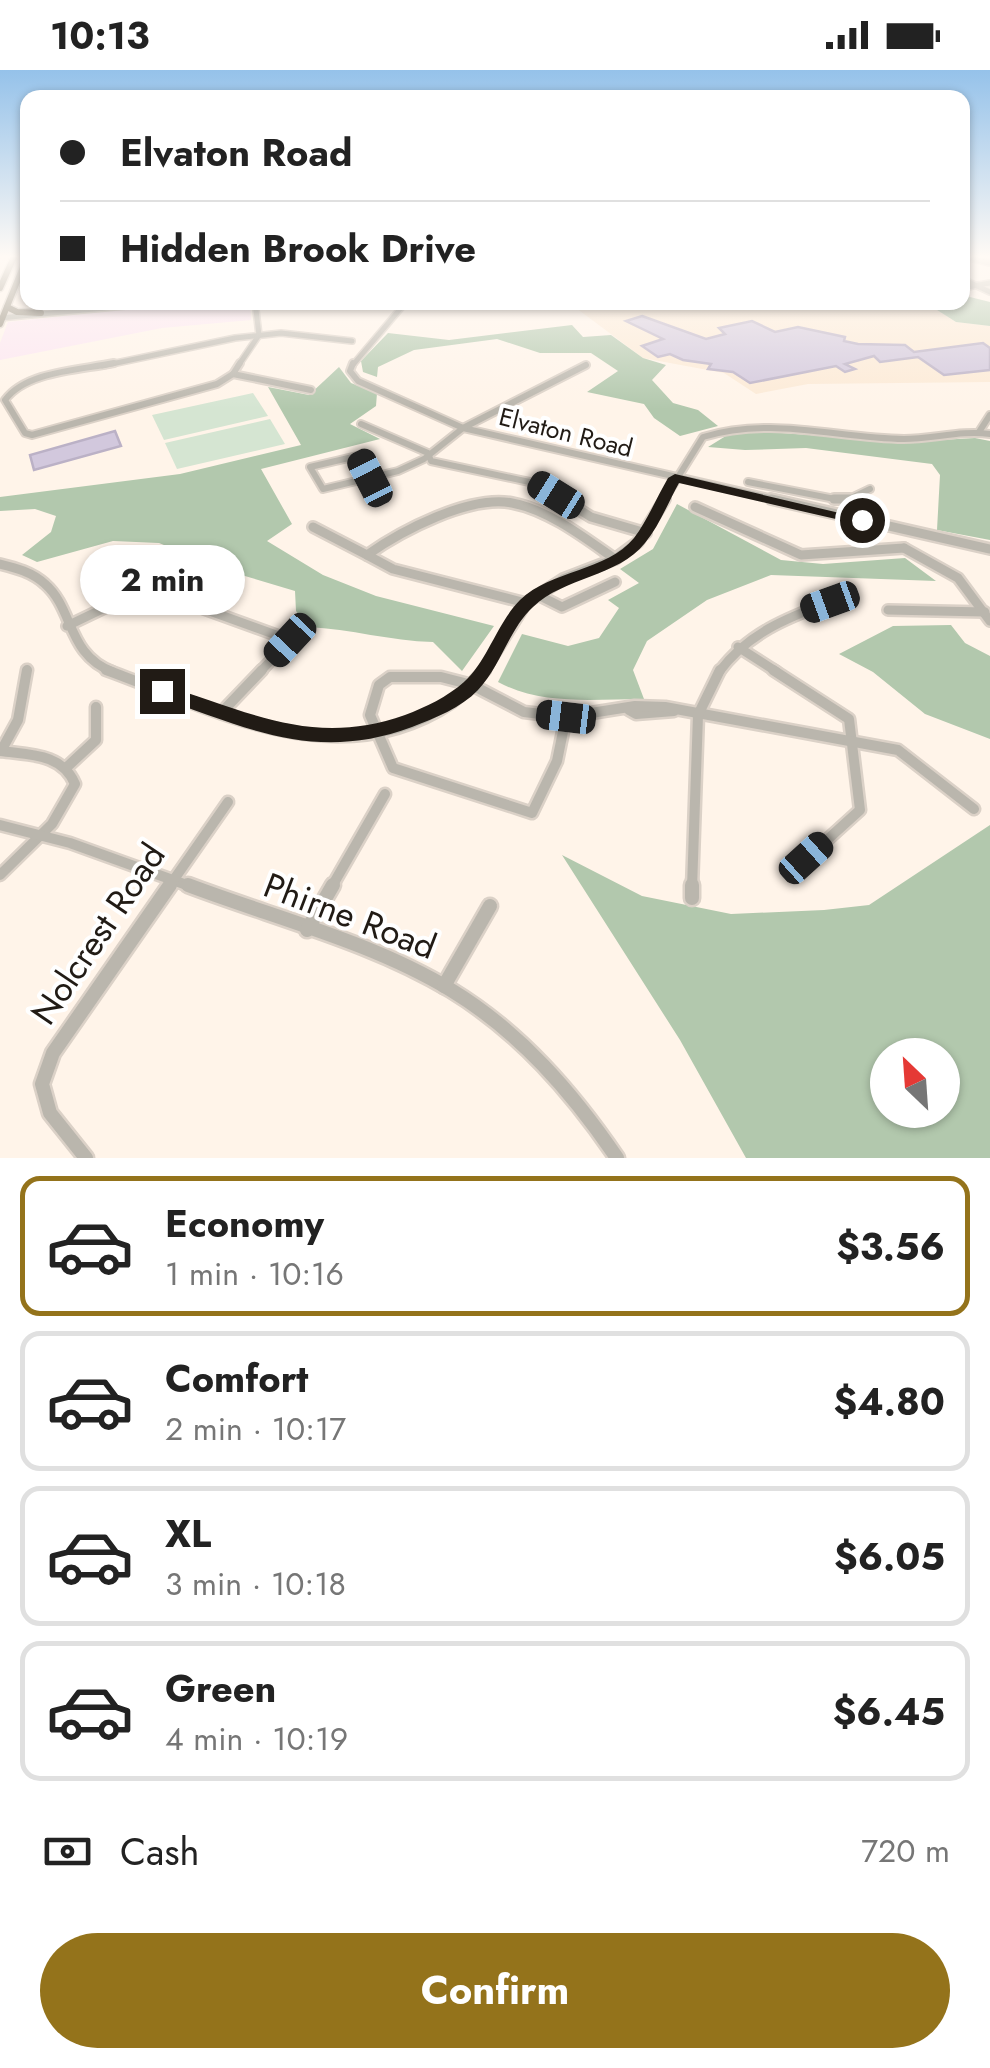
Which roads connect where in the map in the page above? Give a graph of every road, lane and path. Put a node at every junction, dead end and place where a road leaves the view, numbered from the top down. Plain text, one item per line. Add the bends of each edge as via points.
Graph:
1 (7, 307) edge
2 (9, 308) edge
3 (77, 310) edge
4 (256, 310) edge
5 (402, 310) edge
6 (43, 313) junction
7 (1, 320) edge
8 (259, 335) junction
9 (352, 341) dead end
10 (586, 365) dead end
11 (234, 374) junction
12 (312, 390) dead end
13 (990, 415) edge
14 (361, 424) dead end
15 (463, 428) junction
16 (979, 432) junction
17 (990, 434) edge
18 (428, 452) junction
19 (370, 478) junction
20 (675, 478) junction
21 (748, 482) dead end
22 (870, 489) dead end
23 (796, 491) junction
24 (789, 504) junction
25 (695, 507) dead end
26 (313, 527) dead end
27 (898, 528) junction
28 (913, 532) junction
29 (646, 533) junction
30 (904, 548) junction
31 (990, 549) edge
32 (366, 555) junction
33 (615, 558) junction
34 (0, 564) edge
35 (614, 582) dead end
36 (538, 595) junction
37 (830, 602) dead end
38 (526, 604) junction
39 (888, 610) dead end
40 (987, 616) edge
41 (66, 626) junction
42 (738, 646) junction
43 (27, 670) dead end
44 (472, 685) junction
45 (96, 707) dead end
46 (221, 714) junction
47 (698, 715) junction
48 (566, 717) junction
49 (375, 733) junction
50 (855, 742) junction
51 (0, 751) edge
52 (67, 767) junction
53 (385, 794) dead end
54 (228, 802) dead end
55 (974, 809) dead end
56 (0, 825) edge
57 (42, 834) junction
58 (806, 858) dead end
59 (0, 875) edge
60 (170, 880) junction
61 (692, 898) dead end
62 (490, 906) dead end
63 (307, 930) junction
64 (444, 986) junction
65 (86, 1158) edge
66 (616, 1158) edge

1 - 7 main road
2 - 6 main road
3 - 6 street
4 - 8 street
5 - 15 street, Elvaton Road via 350,371 358,381
6 - 7 street
8 - 9 street
8 - 11 street
8 - 11 street via 34,380 5,400 32,435
10 - 15 street
11 - 12 street
13 - 16 street
14 - 18 street
15 - 18 street
15 - 20 street, Elvaton Road
16 - 17 street
16 - 20 street via 906,439 793,428 728,430 703,438
18 - 19 street via 424,460
18 - 29 street via 431,461 460,470 539,484 592,517
19 - 19 street via 323,489 310,467 356,456
20 - 24 street, Elvaton Road
20 - 29 street
21 - 23 street
22 - 23 street via 846,501
23 - 24 street via 798,502
24 - 27 street, Elvaton Road
25 - 30 street via 801,555
26 - 32 street
27 - 28 street, Elvaton Road
27 - 30 street
28 - 30 street
28 - 31 street, Elvaton Road
29 - 33 street
30 - 40 street via 958,578
32 - 33 street via 412,528 491,502 538,515
32 - 38 street
33 - 36 street
34 - 41 street via 47,584
35 - 36 street via 562,607
36 - 38 street
37 - 42 street via 769,624
38 - 44 street
39 - 40 street
41 - 46 street via 104,669
41 - 46 street via 146,588 290,640
42 - 47 street
42 - 50 street via 850,719
43 - 51 street via 18,720
44 - 48 street via 524,712
44 - 49 street via 434,712
44 - 49 street via 390,676 371,702
45 - 52 street via 96,740
46 - 49 street via 305,737
47 - 48 street via 629,710
47 - 50 street
47 - 61 street
48 - 49 street via 556,761 532,813 393,768
50 - 55 street via 898,750
50 - 58 street via 860,810
51 - 52 street
52 - 57 street via 72,794
53 - 63 street
54 - 60 street, Nolcrest Road
56 - 57 street, Phirne Road
57 - 59 street
57 - 60 street, Phirne Road
60 - 63 street, Phirne Road
60 - 65 street, Nolcrest Road via 53,1053 42,1084 50,1114
62 - 64 street
63 - 64 street, Phirne Road
64 - 66 street, Phirne Road via 520,1039

